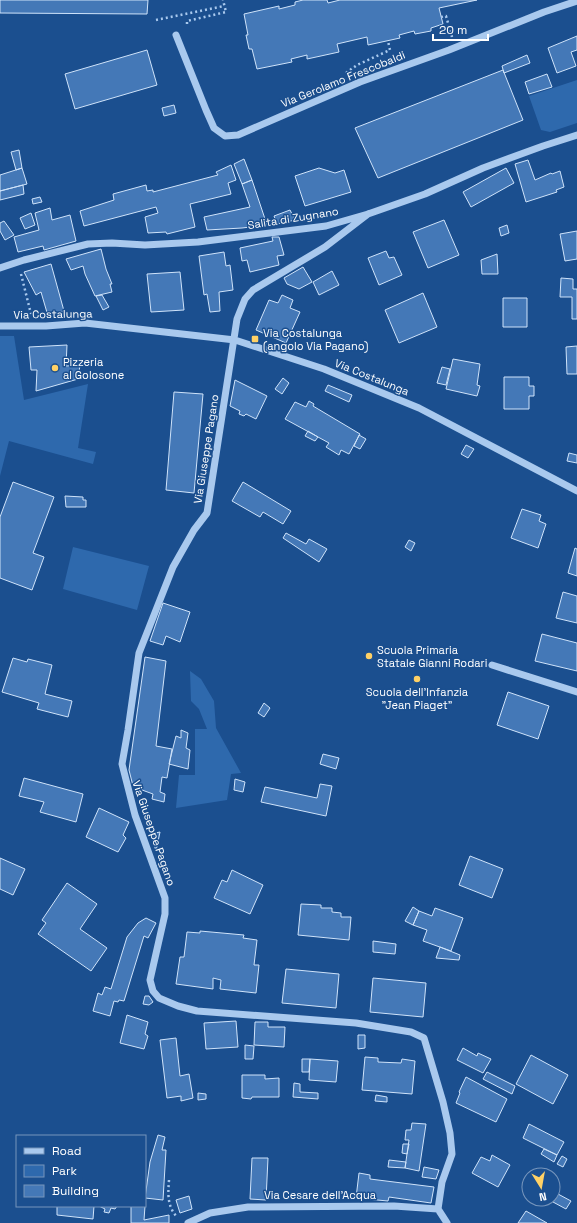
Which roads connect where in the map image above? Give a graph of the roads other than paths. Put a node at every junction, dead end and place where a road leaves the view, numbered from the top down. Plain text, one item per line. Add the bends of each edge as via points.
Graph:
1 (577, 1) edge
2 (176, 35) dead end
3 (577, 135) edge
4 (368, 214) junction
5 (0, 268) edge
6 (0, 326) edge
7 (234, 340) junction
8 (577, 491) edge
9 (492, 665) dead end
10 (577, 692) edge
11 (438, 1210) junction
12 (188, 1223) edge
13 (447, 1223) edge

1 - 2 street, Via Gerolamo Frescobaldi via 348,87 238,135 225,136 214,128
3 - 4 street, Salita di Zugnano via 483,168 425,194
4 - 5 street, Salita di Zugnano via 326,226 198,242 145,245 88,244
4 - 7 street, Via Giuseppe Pagano via 325,248 253,290 245,299 237,319
6 - 7 street, Via Costalunga via 85,323
7 - 8 street, Via Costalunga via 324,369 419,408
7 - 11 street, Via Giuseppe Pagano via 207,513 173,567 139,653 122,764 135,815 165,898 150,980 153,991 159,998 197,1011 356,1023 411,1032 424,1038 444,1102 452,1154 442,1182
9 - 10 street
11 - 12 street, Via Cesare dell'Acqua via 394,1206 248,1207 210,1213
11 - 13 street

